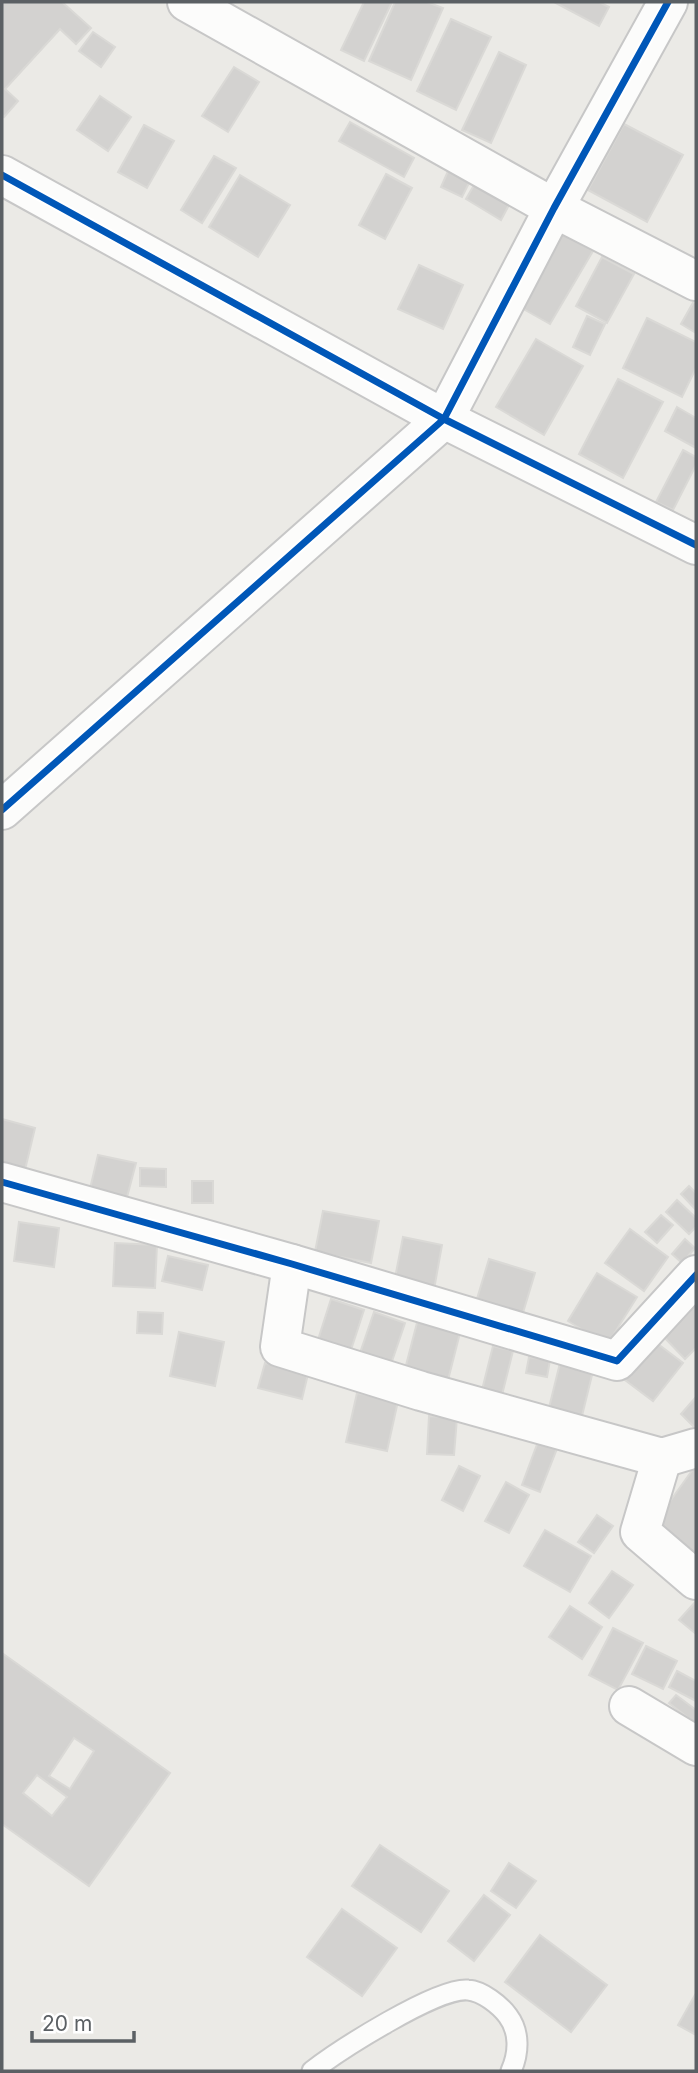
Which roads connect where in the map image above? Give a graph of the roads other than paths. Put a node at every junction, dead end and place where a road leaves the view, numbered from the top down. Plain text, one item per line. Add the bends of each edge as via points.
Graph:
1 (187, 2) edge
2 (668, 2) edge
3 (686, 2) edge
4 (696, 6) edge
5 (2, 175) edge
6 (554, 208) junction
7 (696, 281) edge
8 (444, 419) junction
9 (696, 545) edge
10 (2, 810) edge
11 (2, 1182) edge
12 (292, 1264) junction
13 (696, 1275) edge
14 (679, 1453) edge
15 (696, 1580) edge
16 (629, 1706) dead end
17 (696, 1746) edge
18 (312, 2071) edge
19 (511, 2071) edge

1 - 6 street
2 - 6 street
3 - 4 street
5 - 8 street
6 - 7 street
6 - 8 street
8 - 9 street
8 - 10 street
11 - 12 street
12 - 13 street via 617,1361
12 - 14 street via 280,1347 421,1391
14 - 15 street via 640,1532
16 - 17 street
18 - 19 lane via 374,2030 445,1993 467,1990 485,1996 507,2014 517,2034

